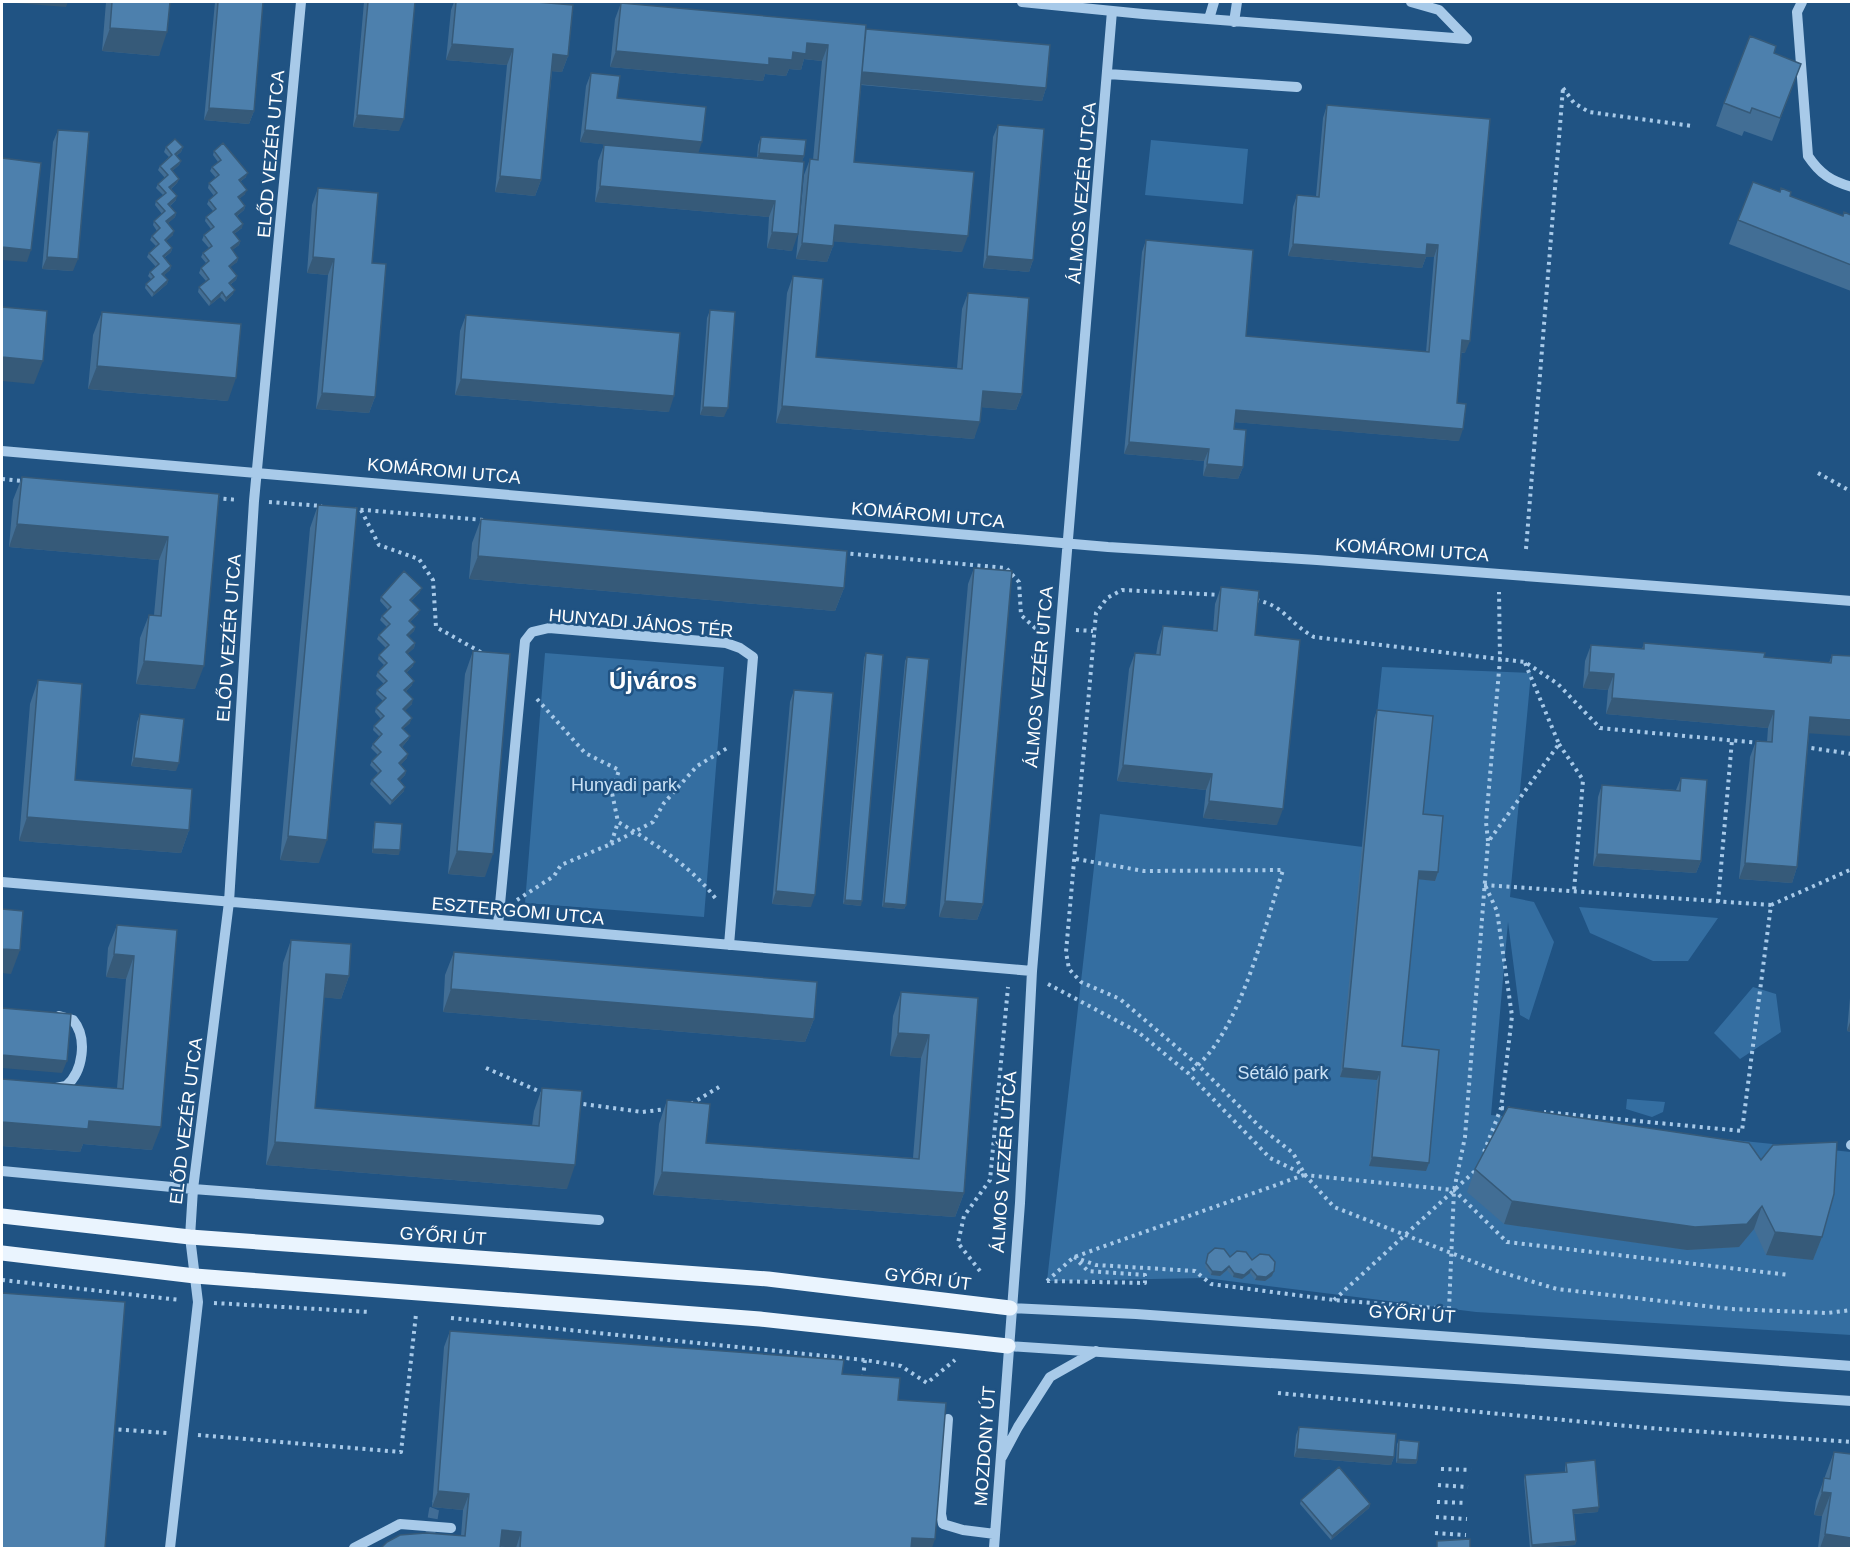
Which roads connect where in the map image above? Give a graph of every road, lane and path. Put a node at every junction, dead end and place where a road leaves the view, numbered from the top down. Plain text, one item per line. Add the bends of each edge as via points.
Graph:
1 (301, 2) edge
2 (1022, 2) edge
3 (1214, 2) edge
4 (1237, 2) edge
5 (1410, 2) edge
6 (1802, 2) edge
7 (1112, 11) junction
8 (1209, 19) junction
9 (1233, 22) junction
10 (1108, 74) junction
11 (1297, 87) dead end
12 (1692, 126) dead end
13 (1851, 187) edge
14 (2, 451) edge
15 (258, 471) junction
16 (1818, 473) dead end
17 (2, 479) edge
18 (25, 481) edge
19 (1851, 492) edge
20 (215, 498) edge
21 (249, 501) junction
22 (325, 507) edge
23 (349, 508) edge
24 (361, 509) junction
25 (490, 521) edge
26 (1069, 543) junction
27 (1526, 549) dead end
28 (842, 553) edge
29 (1499, 588) dead end
30 (1228, 596) edge
31 (1248, 598) edge
32 (1851, 601) edge
33 (1035, 628) dead end
34 (492, 658) edge
35 (1500, 659) junction
36 (1524, 662) junction
37 (519, 683) junction
38 (747, 735) junction
39 (1732, 740) junction
40 (1767, 743) edge
41 (1559, 744) junction
42 (1803, 747) edge
43 (1851, 754) edge
44 (618, 822) junction
45 (634, 831) junction
46 (1488, 842) junction
47 (611, 844) junction
48 (1076, 859) junction
49 (1851, 869) edge
50 (2, 882) edge
51 (1484, 885) junction
52 (1574, 891) junction
53 (229, 902) junction
54 (1718, 902) junction
55 (1771, 906) junction
56 (499, 912) junction
57 (731, 919) junction
58 (498, 925) junction
59 (729, 945) junction
60 (1032, 971) junction
61 (1047, 984) dead end
62 (1008, 985) dead end
63 (44, 1016) edge
64 (1199, 1066) junction
65 (486, 1068) dead end
66 (1188, 1073) junction
67 (44, 1087) edge
68 (719, 1087) dead end
69 (545, 1094) edge
70 (574, 1102) edge
71 (686, 1107) edge
72 (675, 1108) edge
73 (1501, 1108) junction
74 (1516, 1110) edge
75 (1540, 1112) edge
76 (1482, 1157) edge
77 (1478, 1168) edge
78 (2, 1170) edge
79 (1305, 1175) junction
80 (193, 1189) junction
81 (1454, 1190) junction
82 (2, 1216) edge
83 (599, 1220) dead end
84 (1406, 1235) junction
85 (190, 1238) junction
86 (2, 1253) edge
87 (1451, 1253) junction
88 (1074, 1257) junction
89 (980, 1271) dead end
90 (1789, 1275) dead end
91 (195, 1276) junction
92 (2, 1280) edge
93 (1334, 1300) junction
94 (198, 1302) junction
95 (1010, 1308) junction
96 (1851, 1310) edge
97 (381, 1312) dead end
98 (404, 1314) dead end
99 (416, 1314) junction
100 (428, 1315) dead end
101 (440, 1317) dead end
102 (1008, 1346) junction
103 (1097, 1350) junction
104 (958, 1357) dead end
105 (865, 1360) junction
106 (1851, 1366) edge
107 (862, 1381) edge
108 (1278, 1393) dead end
109 (1851, 1401) edge
110 (948, 1419) edge
111 (111, 1429) edge
112 (182, 1434) junction
113 (1851, 1442) edge
114 (999, 1463) junction
115 (1441, 1469) dead end
116 (1471, 1470) dead end
117 (1438, 1485) dead end
118 (1468, 1487) dead end
119 (1437, 1502) dead end
120 (1467, 1503) dead end
121 (1436, 1517) dead end
122 (1467, 1519) dead end
123 (451, 1528) dead end
124 (1435, 1533) dead end
125 (995, 1534) junction
126 (1466, 1535) dead end
127 (170, 1548) edge
128 (354, 1548) edge
129 (994, 1548) edge

1 - 15 street, ELŐD VEZÉR UTCA
2 - 7 street
3 - 8 street
4 - 9 street
5 - 9 street via 1440,10 1467,39
6 - 13 street via 1797,12 1808,156 1819,172
7 - 8 street
7 - 10 street, ÁLMOS VEZÉR UTCA
8 - 9 street
10 - 11 street
10 - 26 street, ÁLMOS VEZÉR UTCA
12 - 27 path via 1588,112 1574,103 1563,88
14 - 15 street, KOMÁROMI UTCA
15 - 21 street, ELŐD VEZÉR UTCA
15 - 26 street, KOMÁROMI UTCA
16 - 19 path
17 - 18 path
20 - 21 path
21 - 22 path
21 - 53 street, ELŐD VEZÉR UTCA
23 - 24 path
24 - 25 path
24 - 34 path via 379,545 419,560 433,580 436,627
26 - 32 street, KOMÁROMI UTCA
26 - 60 street, ÁLMOS VEZÉR UTCA via 1058,630
28 - 33 path via 1006,568 1019,582 1021,615
29 - 35 path
30 - 48 path via 1128,589 1114,592 1100,604 1093,631
31 - 35 path via 1280,608 1301,631 1314,637
35 - 36 path
35 - 46 path via 1486,822
36 - 39 path via 1558,684 1600,728
36 - 41 path
37 - 38 street, HUNYADI JÁNOS TÉR via 525,641 532,632 549,628 726,644 753,657
37 - 44 path via 549,710 585,753 619,770 612,793
37 - 56 street, HUNYADI JÁNOS TÉR
38 - 45 path via 697,766 664,803 653,822
38 - 57 street, HUNYADI JÁNOS TÉR
39 - 40 path
39 - 54 path
41 - 46 path
41 - 52 path via 1583,780
42 - 43 path
44 - 45 path
44 - 47 path
45 - 47 path
45 - 57 path via 702,881
46 - 51 path
47 - 56 path via 561,865 554,876
48 - 64 path via 1066,952 1069,969 1081,982 1120,999
48 - 64 path via 1144,871 1283,870 1236,1013
49 - 55 path
50 - 53 street, ESZTERGOMI UTCA
51 - 52 path
51 - 73 path via 1497,911 1512,1016
51 - 81 path via 1466,1127
52 - 54 path
53 - 58 street, ESZTERGOMI UTCA
53 - 80 street, ELŐD VEZÉR UTCA
54 - 55 path
55 - 75 path via 1742,1131
56 - 58 street, HUNYADI JÁNOS TÉR
57 - 59 street, HUNYADI JÁNOS TÉR
58 - 59 street, ESZTERGOMI UTCA
59 - 60 street, ESZTERGOMI UTCA
60 - 95 street, ÁLMOS VEZÉR UTCA via 1020,1203
61 - 66 path via 1138,1032
62 - 89 path via 990,1180 964,1216 958,1243
63 - 67 street via 73,1020 82,1034 78,1072 73,1080 66,1086
64 - 66 path
64 - 79 path via 1293,1153
65 - 69 path
66 - 79 path via 1270,1158
68 - 71 path
70 - 72 path via 642,1112
73 - 74 path
73 - 76 path
77 - 81 path
78 - 80 street, GYŐRI ÚT
79 - 81 path
79 - 84 path via 1334,1207
79 - 88 path
80 - 83 street, GYŐRI ÚT
80 - 85 street, ELŐD VEZÉR UTCA
81 - 84 path
81 - 87 path
81 - 90 path via 1507,1242
82 - 85 main road, GYŐRI ÚT
84 - 87 path
84 - 93 path
85 - 91 street, ELŐD VEZÉR UTCA
85 - 95 main road, GYŐRI ÚT via 768,1279
86 - 91 main road
87 - 93 path via 1449,1309
87 - 96 path via 1497,1272 1557,1289 1731,1309 1827,1313
88 - 88 path via 1047,1281 1145,1283 1145,1275 1088,1271
88 - 93 path via 1096,1265 1195,1271 1211,1284
91 - 94 street, ELŐD VEZÉR UTCA
91 - 102 main road via 760,1319
92 - 94 path
94 - 97 path
94 - 112 street, ELŐD VEZÉR UTCA
95 - 102 street, ÁLMOS VEZÉR UTCA
95 - 106 street, GYŐRI ÚT
98 - 99 path
99 - 100 path
99 - 112 path via 401,1452
101 - 105 path
102 - 103 street
102 - 114 street, MOZDONY ÚT
103 - 109 street
103 - 114 street via 1050,1377
104 - 105 path via 927,1383 901,1366
105 - 107 path
108 - 113 path via 1649,1428
110 - 125 street via 941,1520 951,1528
111 - 112 path
112 - 127 street, ELŐD VEZÉR UTCA
114 - 125 street, MOZDONY ÚT
115 - 116 path
117 - 118 path
119 - 120 path
121 - 122 path
123 - 128 street via 400,1524
124 - 126 path
125 - 129 street, MOZDONY ÚT

